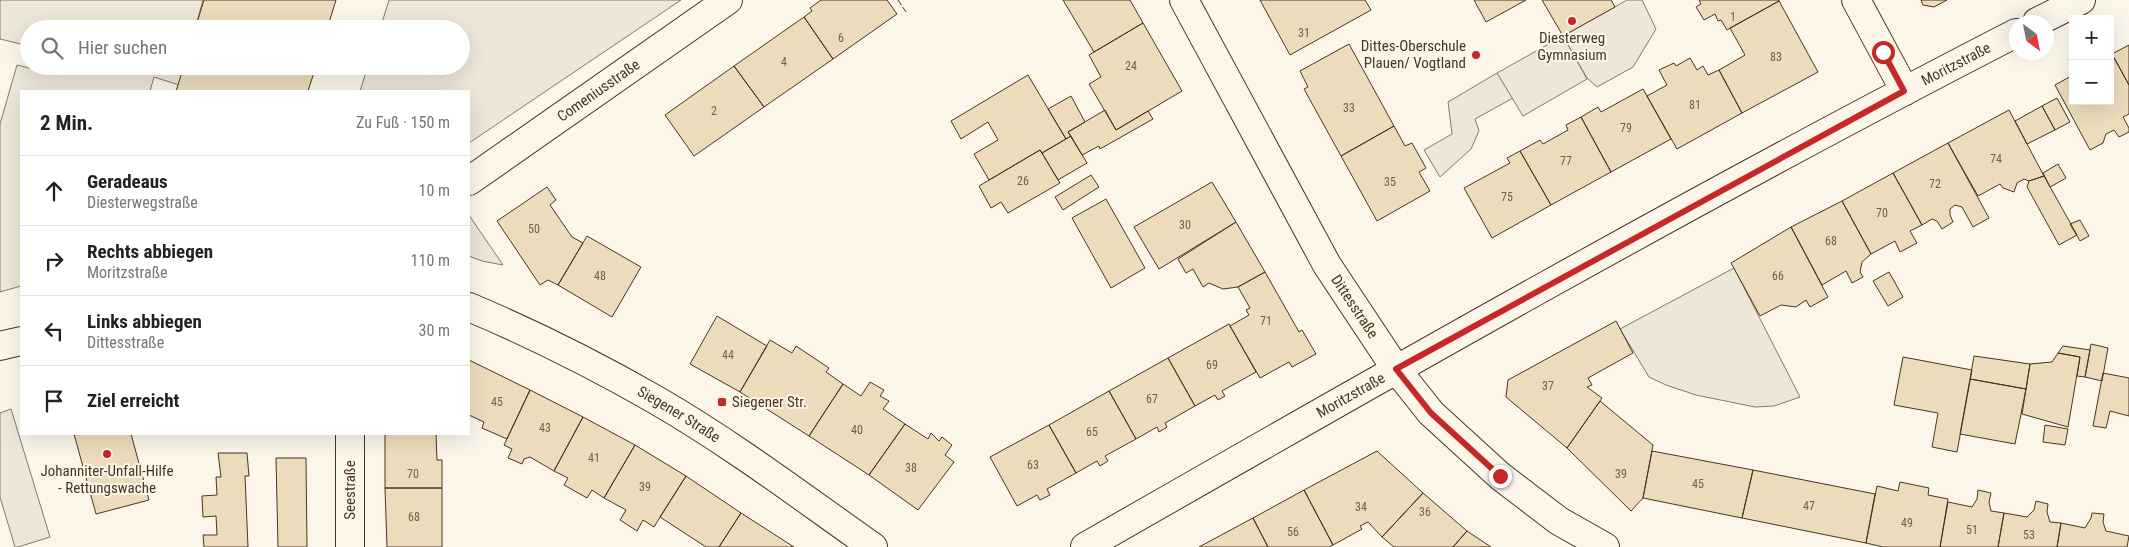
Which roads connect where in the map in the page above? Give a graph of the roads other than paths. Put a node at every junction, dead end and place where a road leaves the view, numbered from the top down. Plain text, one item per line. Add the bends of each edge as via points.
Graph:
1 (728, 0) edge
2 (1184, 0) edge
3 (1856, 0) edge
4 (2081, 0) edge
5 (2051, 15) edge
6 (2009, 37) edge
7 (1904, 91) junction
8 (470, 180) edge
9 (470, 307) edge
10 (20, 341) edge
11 (0, 346) edge
12 (1396, 369) junction
13 (350, 435) edge
14 (350, 547) edge
15 (874, 547) edge
16 (1085, 547) edge
17 (1605, 547) edge

1 - 8 street, Comeniusstraße
2 - 12 street, Dittesstraße via 1327,265
3 - 7 street
4 - 5 street
6 - 7 street, Moritzstraße
7 - 12 street, Moritzstraße
9 - 15 street, Siegener Straße via 525,330 657,401 759,466
10 - 11 street
12 - 16 street, Moritzstraße
12 - 17 street, Dittesstraße via 1431,413 1500,476 1559,521
13 - 14 street, Seestraße

